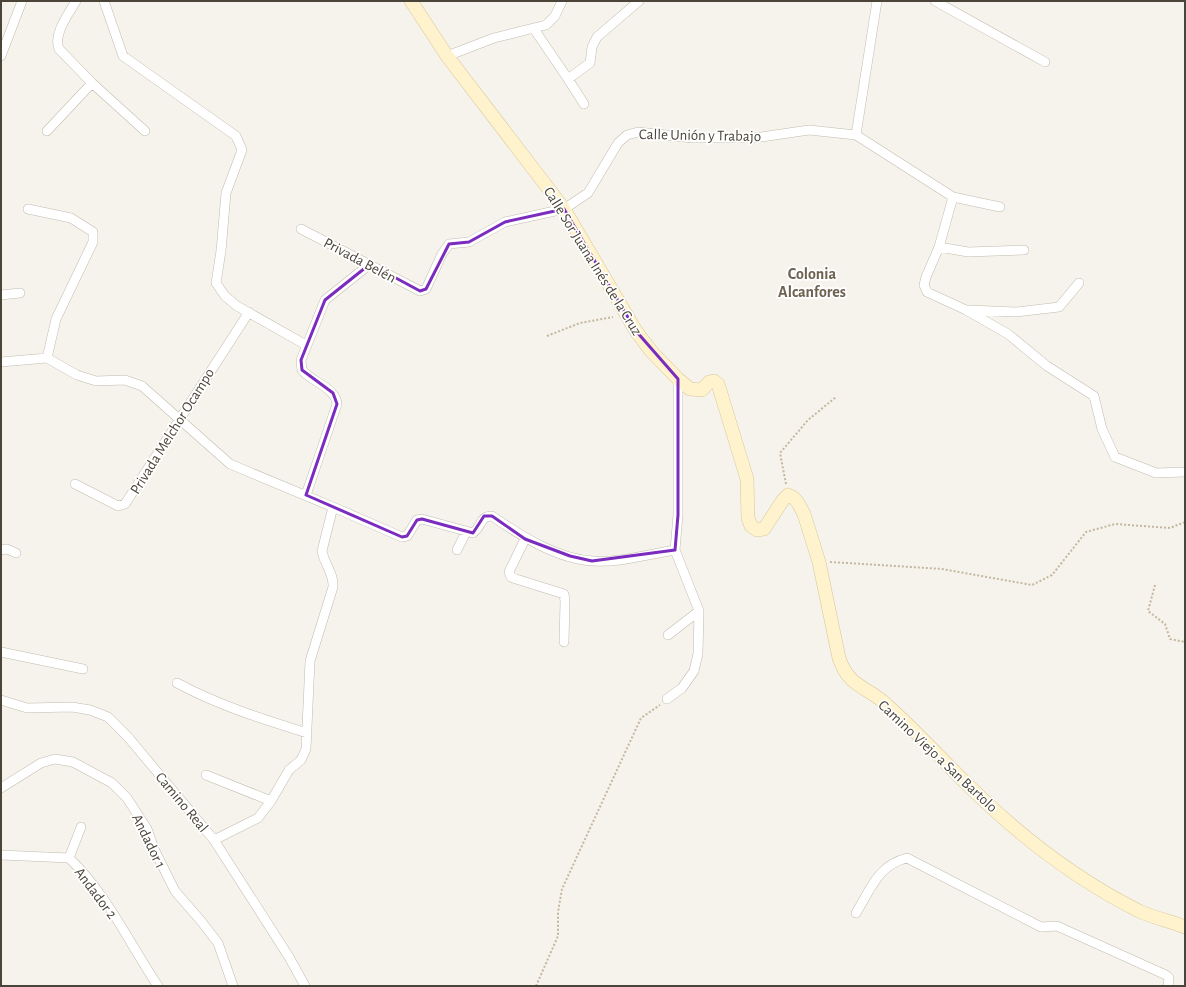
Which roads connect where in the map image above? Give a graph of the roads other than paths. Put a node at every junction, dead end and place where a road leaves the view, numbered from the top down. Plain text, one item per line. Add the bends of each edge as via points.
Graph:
1 (22, 1) edge
2 (76, 1) edge
3 (104, 1) edge
4 (412, 1) edge
5 (562, 1) edge
6 (639, 1) edge
7 (877, 1) edge
8 (935, 1) edge
9 (534, 29) junction
10 (1, 56) edge
11 (447, 56) junction
12 (1045, 62) dead end
13 (568, 79) junction
14 (92, 82) junction
15 (584, 104) dead end
16 (47, 131) dead end
17 (145, 131) dead end
18 (856, 135) junction
19 (953, 197) junction
20 (1000, 207) dead end
21 (28, 209) dead end
22 (564, 209) junction
23 (301, 229) dead end
24 (939, 247) junction
25 (1024, 250) dead end
26 (370, 264) junction
27 (1079, 283) dead end
28 (20, 294) dead end
29 (1, 295) edge
30 (966, 310) junction
31 (249, 312) junction
32 (306, 344) junction
33 (47, 358) junction
34 (1, 362) edge
35 (678, 379) junction
36 (180, 418) junction
37 (1185, 472) edge
38 (75, 484) dead end
39 (306, 495) junction
40 (333, 507) junction
41 (466, 532) junction
42 (525, 539) junction
43 (1, 550) edge
44 (457, 550) dead end
45 (675, 550) junction
46 (16, 553) dead end
47 (699, 611) junction
48 (668, 636) dead end
49 (564, 642) dead end
50 (1, 652) edge
51 (83, 669) dead end
52 (177, 683) dead end
53 (667, 699) road end
54 (1, 700) edge
55 (308, 733) junction
56 (206, 775) dead end
57 (1, 788) edge
58 (271, 801) junction
59 (81, 827) dead end
60 (214, 840) junction
61 (1, 855) edge
62 (69, 858) junction
63 (856, 913) dead end
64 (1185, 927) edge
65 (158, 986) edge
66 (233, 986) edge
67 (305, 986) edge
68 (1168, 986) edge

1 - 10 street
2 - 14 street via 58,34 56,43
3 - 31 street via 123,56 236,136 239,141 242,150 226,193 216,283 225,296
4 - 11 street, Calle Sor Juana Inés de la Cruz
5 - 9 street via 555,16 546,25
6 - 13 street via 597,37 592,47 590,63
7 - 18 street
8 - 12 street
9 - 11 street via 494,38
9 - 13 street
11 - 22 street, Calle Sor Juana Inés de la Cruz
13 - 15 street
14 - 16 street
14 - 17 street
18 - 19 street
18 - 22 street, Calle Unión y Trabajo via 809,130 754,138 693,138 638,132 627,134 618,143 588,193
19 - 20 street
19 - 24 street
21 - 33 street via 71,218 93,232 93,242 56,319
22 - 26 street, Privada Belén via 505,222 469,242 449,244 426,289 420,291
22 - 35 street, Calle Sor Juana Inés de la Cruz via 626,314 651,351
23 - 26 street, Privada Belén
24 - 25 street via 968,252
24 - 30 street via 924,286 927,292
26 - 32 street via 325,300
27 - 30 street via 1059,307 1016,312
28 - 29 street
30 - 37 street via 1008,334 1047,366 1094,396 1102,429 1115,457 1156,473
31 - 32 street
31 - 36 street, Privada Melchor Ocampo
32 - 39 street via 301,360 302,370 337,398
33 - 34 street
33 - 36 street via 77,375 96,381 125,380 142,386
35 - 45 street via 678,515
35 - 64 street, Camino Viejo a San Bartolo via 699,391 709,382 718,384 747,479 748,518 751,526 757,530 764,529 782,500 788,495 798,502 819,562 839,658 843,671 852,681 886,704 972,789 1037,847 1106,894 1141,912
36 - 38 street, Privada Melchor Ocampo via 126,504 118,506
36 - 39 street via 230,464
39 - 40 street
40 - 41 street via 402,537 407,536 417,520 422,519
40 - 55 street via 322,551 334,578 310,661
41 - 42 street via 474,533 483,518 492,516
41 - 44 street
42 - 45 street via 570,556 592,561
42 - 49 street via 509,572 511,577 516,579 564,594
43 - 46 street via 7,549
45 - 47 street
47 - 48 street
47 - 53 street via 698,654 694,671 682,688
50 - 51 street
52 - 55 street via 232,709
54 - 60 street, Camino Real via 27,708 72,707 108,717 128,737
55 - 58 street via 306,749 301,760 289,770
56 - 58 street
57 - 66 street, Andador 1 via 41,762 55,759 73,762 96,772 112,783 127,798 147,829 175,891 218,943
58 - 60 street via 258,818
59 - 62 street
60 - 67 street, Camino Real
61 - 62 street, Andador 2
62 - 65 street, Andador 2 via 118,920
63 - 68 street via 881,872 894,861 908,858 1041,927 1057,926 1166,975 1169,978

